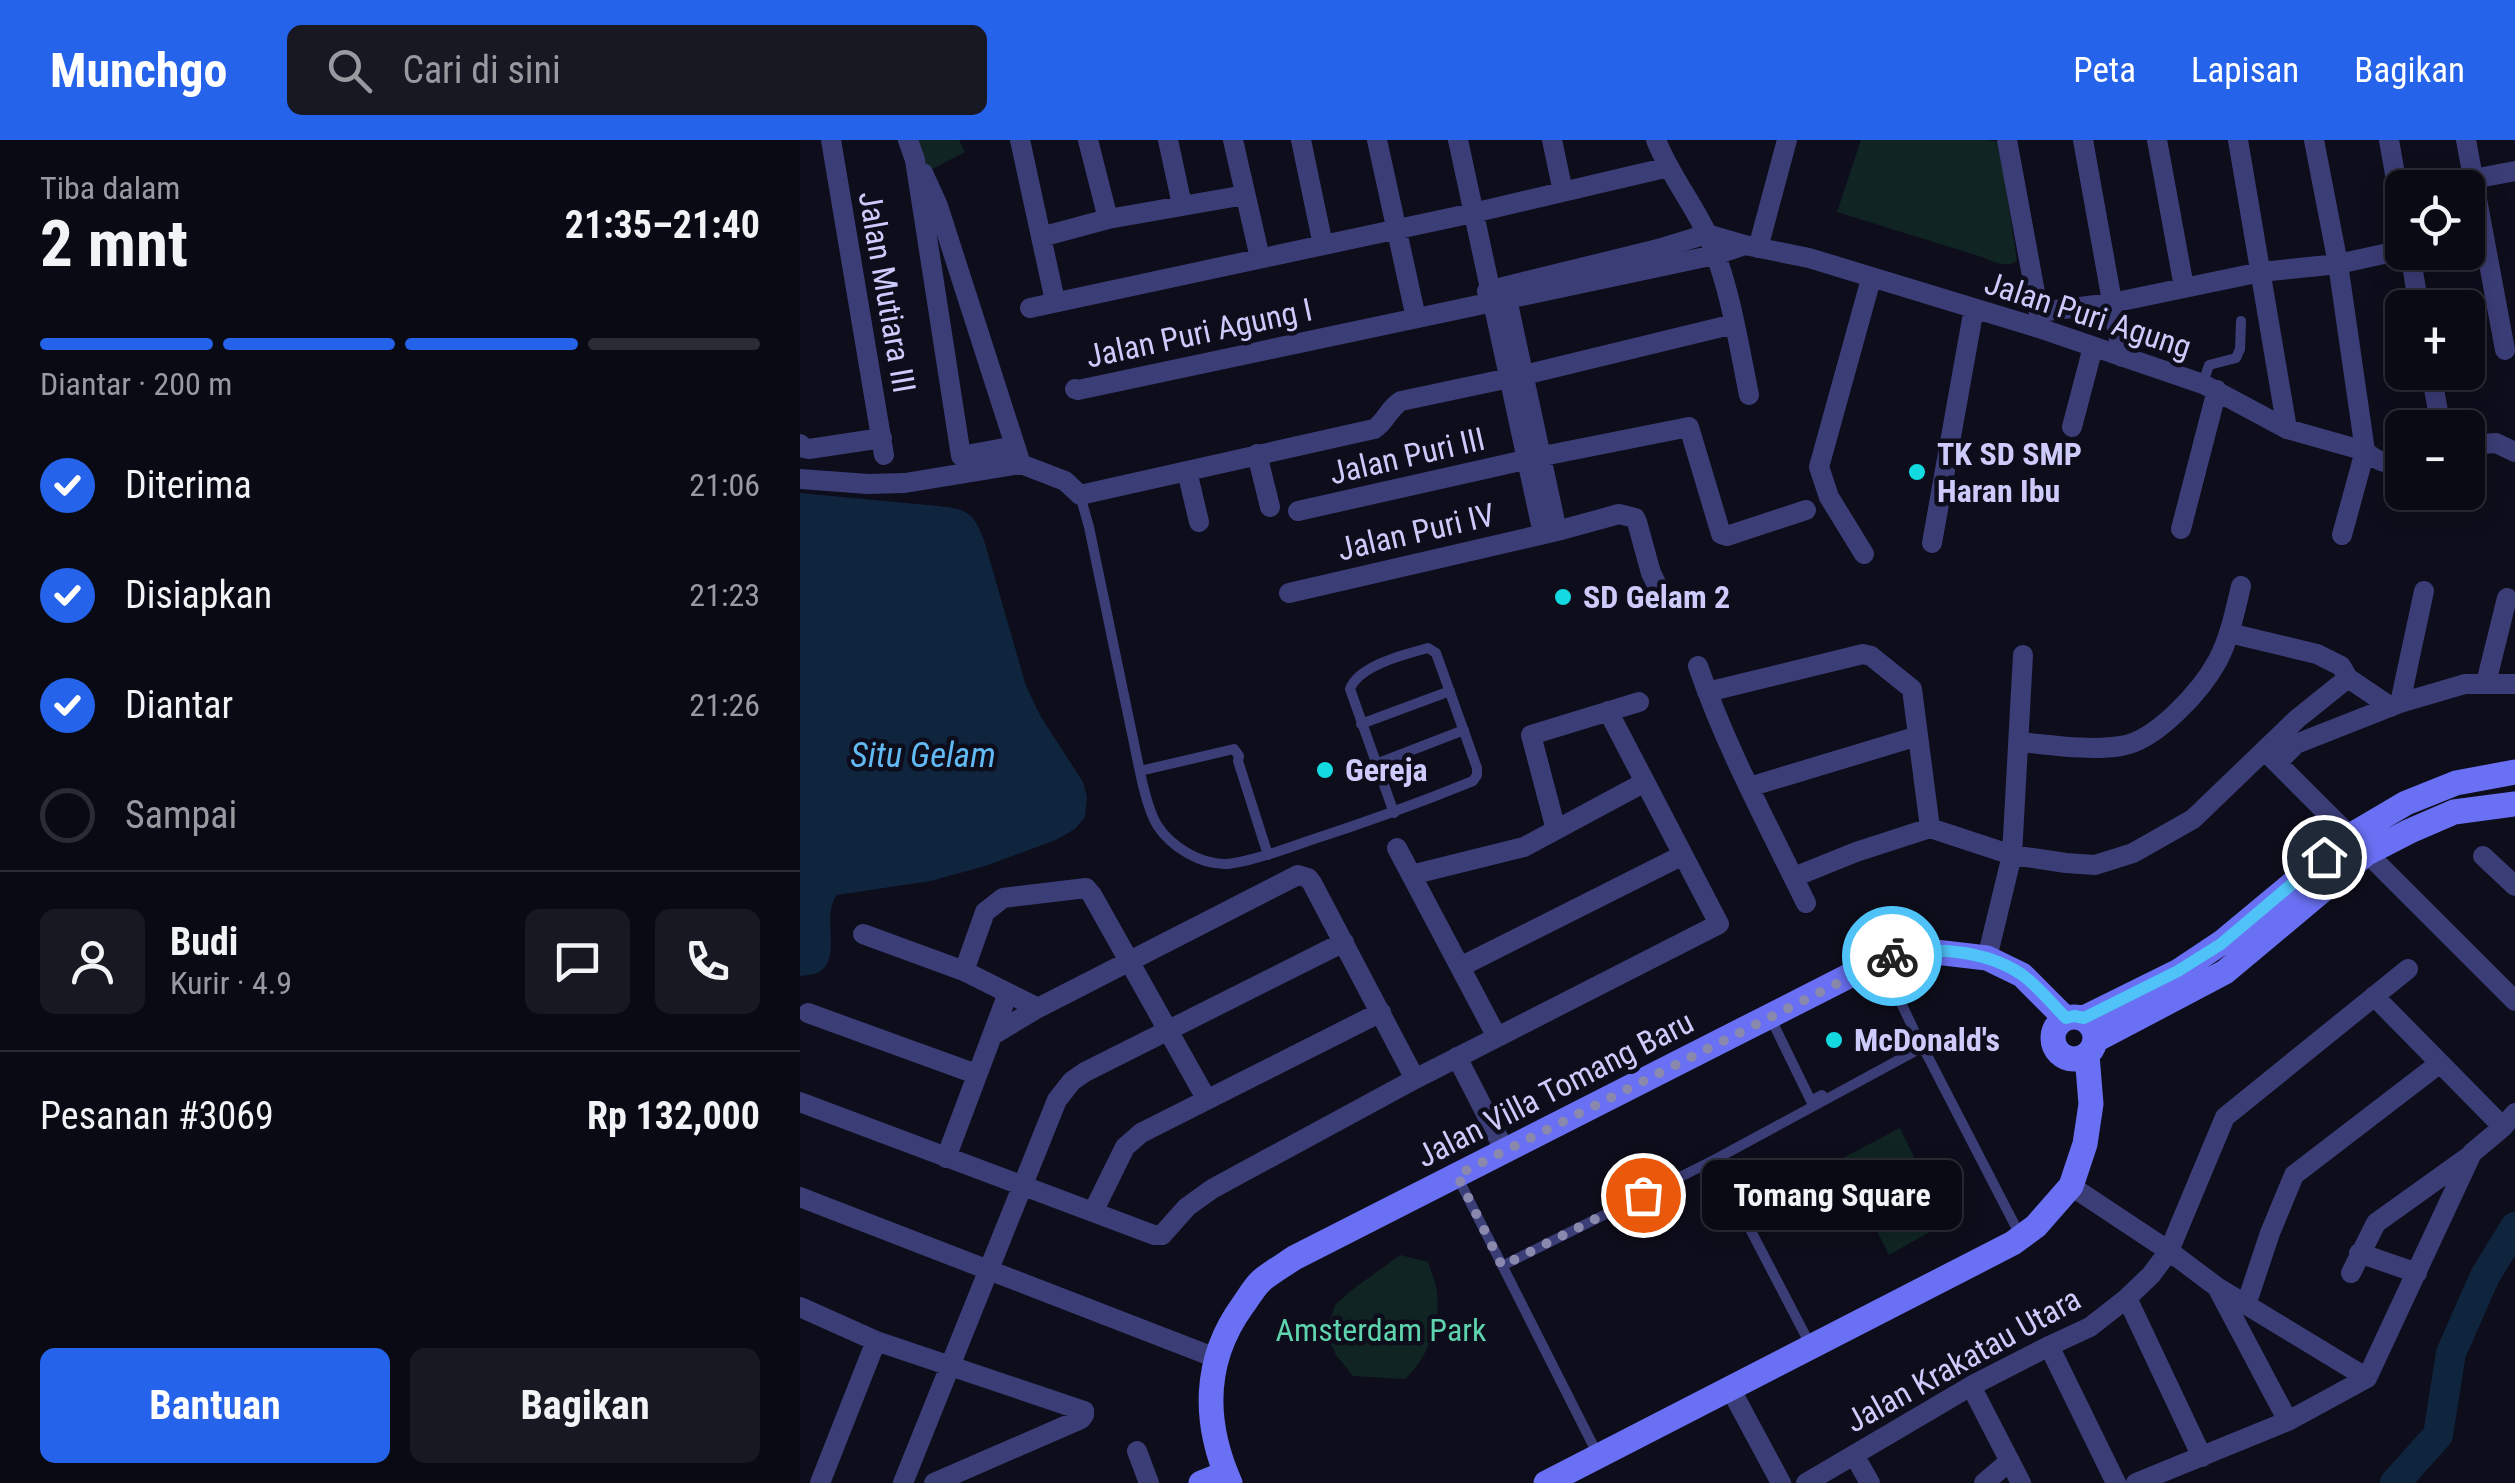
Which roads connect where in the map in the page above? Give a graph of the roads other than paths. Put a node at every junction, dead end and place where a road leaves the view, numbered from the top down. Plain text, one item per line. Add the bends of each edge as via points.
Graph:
1 (831, 140) edge
2 (1020, 140) edge
3 (1088, 140) edge
4 (1168, 140) edge
5 (1233, 140) edge
6 (1301, 140) edge
7 (1377, 140) edge
8 (1458, 140) edge
9 (1471, 140) edge
10 (1552, 140) edge
11 (1656, 140) edge
12 (1788, 140) edge
13 (2006, 140) edge
14 (2082, 140) edge
15 (2158, 140) edge
16 (2238, 140) edge
17 (2314, 140) edge
18 (2389, 140) edge
19 (2466, 140) edge
20 (911, 150) edge
21 (1669, 167) junction
22 (2394, 170) edge
23 (2472, 170) edge
24 (2515, 171) edge
25 (2485, 176) edge
26 (1563, 192) junction
27 (1245, 195) junction
28 (1182, 205) junction
29 (1479, 212) junction
30 (1108, 219) junction
31 (1396, 228) junction
32 (1708, 234) junction
33 (1041, 237) junction
34 (1323, 246) junction
35 (1751, 246) junction
36 (1716, 255) junction
37 (2385, 255) edge
38 (1260, 258) junction
39 (2338, 264) junction
40 (2485, 270) edge
41 (2261, 272) junction
42 (1871, 279) junction
43 (2184, 287) junction
44 (1499, 294) junction
45 (1055, 302) junction
46 (2112, 303) junction
47 (1030, 308) dead end
48 (1974, 308) junction
49 (1414, 312) junction
50 (2040, 321) junction
51 (2241, 321) dead end
52 (1734, 324) junction
53 (2093, 347) junction
54 (2505, 350) dead end
55 (1222, 353) junction
56 (2122, 357) junction
57 (1517, 377) junction
58 (2210, 387) junction
59 (1749, 395) dead end
60 (2072, 426) dead end
61 (2287, 429) junction
62 (800, 444) edge
63 (2485, 444) edge
64 (2365, 451) junction
65 (2515, 452) edge
66 (1256, 454) junction
67 (1018, 455) junction
68 (1536, 458) junction
69 (2385, 463) edge
70 (1187, 471) junction
71 (800, 479) edge
72 (1080, 496) junction
73 (1270, 508) dead end
74 (1806, 510) dead end
75 (1298, 511) dead end
76 (1200, 522) dead end
77 (2181, 529) dead end
78 (1550, 532) junction
79 (2342, 535) dead end
80 (1932, 543) dead end
81 (1864, 554) dead end
82 (2240, 586) dead end
83 (1658, 587) dead end
84 (2424, 591) dead end
85 (1288, 593) dead end
86 (2507, 598) dead end
87 (2229, 633) junction
88 (2023, 655) dead end
89 (1698, 666) dead end
90 (2348, 678) junction
91 (2486, 683) junction
92 (2515, 684) edge
93 (1450, 691) junction
94 (1707, 692) junction
95 (1639, 702) dead end
96 (2395, 705) junction
97 (1608, 711) junction
98 (1361, 724) junction
99 (1464, 730) junction
100 (1918, 736) junction
101 (2020, 742) junction
102 (2271, 757) junction
103 (1376, 764) junction
104 (1140, 772) junction
105 (2515, 772) edge
106 (1645, 782) junction
107 (1749, 787) junction
108 (2515, 804) edge
109 (1394, 812) junction
110 (1930, 828) junction
111 (1556, 830) junction
112 (2358, 845) junction
113 (1396, 848) dead end
114 (1268, 855) junction
115 (1683, 855) junction
116 (2012, 855) junction
117 (2482, 856) dead end
118 (1411, 875) junction
119 (1794, 877) junction
120 (2515, 886) edge
121 (1806, 903) dead end
122 (863, 934) dead end
123 (1344, 942) junction
124 (1987, 958) junction
125 (1880, 960) junction
126 (1130, 961) junction
127 (1460, 967) junction
128 (2408, 969) dead end
129 (964, 971) junction
130 (1008, 993) junction
131 (2374, 996) junction
132 (2515, 1002) edge
133 (1038, 1008) junction
134 (1380, 1012) junction
135 (808, 1013) dead end
136 (1769, 1016) junction
137 (1170, 1031) junction
138 (2083, 1033) junction
139 (993, 1034) junction
140 (1497, 1037) junction
141 (1921, 1045) junction
142 (1457, 1058) junction
143 (2440, 1063) junction
144 (976, 1074) junction
145 (1416, 1079) junction
146 (1207, 1100) junction
147 (800, 1102) edge
148 (2509, 1120) edge
149 (1506, 1150) junction
150 (2472, 1154) junction
151 (946, 1158) junction
152 (1714, 1160) junction
153 (1457, 1175) junction
154 (1022, 1186) junction
155 (2071, 1186) junction
156 (800, 1197) edge
157 (1092, 1212) junction
158 (2021, 1237) junction
159 (2169, 1251) junction
160 (2359, 1253) junction
161 (1502, 1266) junction
162 (988, 1270) junction
163 (2351, 1273) dead end
164 (2417, 1273) junction
165 (2218, 1287) junction
166 (2127, 1298) junction
167 (2246, 1302) junction
168 (803, 1315) edge
169 (876, 1340) junction
170 (2049, 1346) junction
171 (1811, 1347) junction
172 (1216, 1358) junction
173 (951, 1367) junction
174 (2367, 1378) junction
175 (1971, 1386) junction
176 (1730, 1388) junction
177 (2288, 1422) junction
178 (1137, 1452) dead end
179 (1854, 1455) junction
180 (1598, 1456) junction
181 (2202, 1457) junction
182 (2010, 1462) junction
183 (1228, 1478) edge
184 (820, 1483) edge
185 (903, 1483) edge
186 (934, 1483) edge
187 (1149, 1483) edge
188 (1200, 1483) edge
189 (1546, 1483) edge
190 (1781, 1483) edge
191 (1806, 1483) edge
192 (1870, 1483) edge
193 (1984, 1483) edge
194 (2021, 1483) edge
195 (2116, 1483) edge
196 (2136, 1483) edge

1 - 62 street, Jalan Mutiara III via 883,447
2 - 33 street
3 - 30 street
4 - 28 street
5 - 27 street
6 - 34 street
7 - 31 street
8 - 29 street
9 - 29 street
10 - 26 street
11 - 21 street
12 - 35 street
13 - 50 street
14 - 46 street
15 - 43 street
16 - 41 street
17 - 39 street
18 - 22 street
19 - 23 street
20 - 67 street via 934,193
20 - 67 street via 961,456
21 - 26 street
21 - 32 street
24 - 25 street
26 - 29 street
27 - 28 street
27 - 38 street
28 - 30 street
29 - 31 street
29 - 44 street
30 - 33 street
31 - 34 street
31 - 49 street
32 - 35 street, Jalan Puri Agung
32 - 36 street
32 - 44 street, Jalan Puri Agung I
33 - 45 street
34 - 38 street
35 - 36 street, Jalan Puri Agung I
35 - 42 street, Jalan Puri Agung
36 - 44 street, Jalan Puri Agung I
36 - 52 street
37 - 39 street
38 - 45 street
39 - 41 street
39 - 64 street
40 - 54 street
41 - 43 street
41 - 61 street
42 - 48 street, Jalan Puri Agung
42 - 81 street via 1819,467
43 - 46 street
44 - 49 street, Jalan Puri Agung I
44 - 57 street
45 - 47 street
46 - 50 street
46 - 56 street
48 - 50 street, Jalan Puri Agung
48 - 80 street
49 - 55 street, Jalan Puri Agung I
50 - 53 street, Jalan Puri Agung
51 - 58 lane via 2236,358 2208,365
52 - 57 street
52 - 59 street
53 - 56 street, Jalan Puri Agung
53 - 60 street
55 - 55 street, Jalan Puri Agung I via 1078,390 1073,385 1075,380
56 - 58 street, Jalan Puri Agung
57 - 66 street via 1401,401 1374,429
57 - 68 street
58 - 61 street, Jalan Puri Agung
58 - 77 street
61 - 64 street, Jalan Puri Agung
63 - 65 street
64 - 69 street, Jalan Puri Agung
64 - 79 street
66 - 70 street
66 - 73 street
67 - 71 street via 905,483
67 - 72 street
68 - 74 street, Jalan Puri III via 1689,427 1720,534
68 - 75 street, Jalan Puri III
68 - 78 street
70 - 72 street
70 - 76 street
72 - 104 lane
78 - 83 street via 1620,514 1634,518
78 - 85 street, Jalan Puri IV
82 - 87 street
84 - 96 street
86 - 91 street
87 - 90 street via 2318,654 2342,666
87 - 101 street via 2196,691 2142,740 2088,747
88 - 101 street
89 - 94 street
90 - 96 street
90 - 102 street via 2296,719
91 - 92 street
91 - 96 street
93 - 98 lane
93 - 98 lane via 1428,648 1362,671 1350,689
93 - 99 lane
94 - 100 street via 1867,654 1912,690
94 - 107 street
95 - 97 street
96 - 102 street
97 - 106 street
97 - 111 street via 1531,735
98 - 103 lane
99 - 103 lane
99 - 109 lane via 1477,768 1473,781
100 - 107 street
100 - 110 street
101 - 116 street
102 - 112 street
102 - 116 street via 2192,819 2133,853 2095,865
103 - 109 lane
104 - 114 lane via 1154,821 1181,849 1228,864
104 - 114 lane via 1234,749
105 - 112 street via 2456,783 2406,802
106 - 111 street
106 - 115 street
107 - 119 street
108 - 112 street via 2454,812
109 - 114 lane
110 - 116 street
110 - 119 street
111 - 118 street via 1524,847
112 - 132 street
112 - 138 street
113 - 118 street
115 - 127 street
115 - 140 street via 1719,924
116 - 124 street
117 - 120 street
118 - 127 street
119 - 121 street
122 - 129 street
123 - 126 street via 1312,882 1298,875
123 - 134 street
123 - 137 street
124 - 125 street, Jalan Villa Tomang Baru via 1918,950
124 - 138 street, Jalan Villa Tomang Baru via 2022,974
125 - 136 street, Jalan Villa Tomang Baru
125 - 141 lane
126 - 129 street via 1086,888 1003,898 984,912
126 - 133 street
126 - 137 street
127 - 140 street
128 - 131 street, Jalan Krakatau Utara
129 - 130 street
130 - 133 street
130 - 139 street
131 - 143 street
131 - 159 street, Jalan Krakatau Utara via 2225,1117
133 - 139 street
134 - 145 street
134 - 146 street
135 - 144 street
136 - 141 lane via 1811,1100
136 - 149 street, Jalan Villa Tomang Baru
137 - 146 street
137 - 154 street via 1085,1072 1063,1090
138 - 155 street via 2091,1104
139 - 144 street
140 - 142 street
141 - 152 lane
141 - 158 lane
142 - 145 street
142 - 149 street
143 - 148 street
143 - 167 street via 2294,1175
144 - 151 street
145 - 157 street via 1200,1196 1162,1235
146 - 157 street via 1125,1147
147 - 151 street
148 - 150 street
149 - 153 street, Jalan Villa Tomang Baru
150 - 160 street via 2376,1223
150 - 164 street
151 - 154 street
152 - 161 lane
152 - 171 lane
153 - 161 lane
153 - 172 street, Jalan Villa Tomang Baru via 1259,1282
154 - 157 street
154 - 162 street
155 - 158 street
155 - 159 street
156 - 162 street
158 - 171 street
159 - 165 street
159 - 166 street, Jalan Krakatau Utara
160 - 163 street
160 - 164 street
161 - 180 lane
162 - 172 street
162 - 173 street
164 - 174 street
165 - 167 street
165 - 177 street
166 - 170 street, Jalan Krakatau Utara via 2090,1327
166 - 181 street
167 - 174 street
168 - 169 street
169 - 173 street
169 - 184 street
170 - 175 street, Jalan Krakatau Utara
170 - 195 street
171 - 176 street
172 - 183 street, Jalan Villa Tomang Baru via 1212,1420
173 - 185 street
173 - 186 street via 1081,1408 1084,1415
174 - 177 street
175 - 179 street, Jalan Krakatau Utara
175 - 182 street
176 - 180 street
176 - 190 street
177 - 181 street
178 - 187 street
179 - 191 street, Jalan Krakatau Utara
179 - 192 street
180 - 189 street
181 - 196 street
182 - 193 street
182 - 194 street
183 - 188 street, Jalan Villa Tomang Baru

